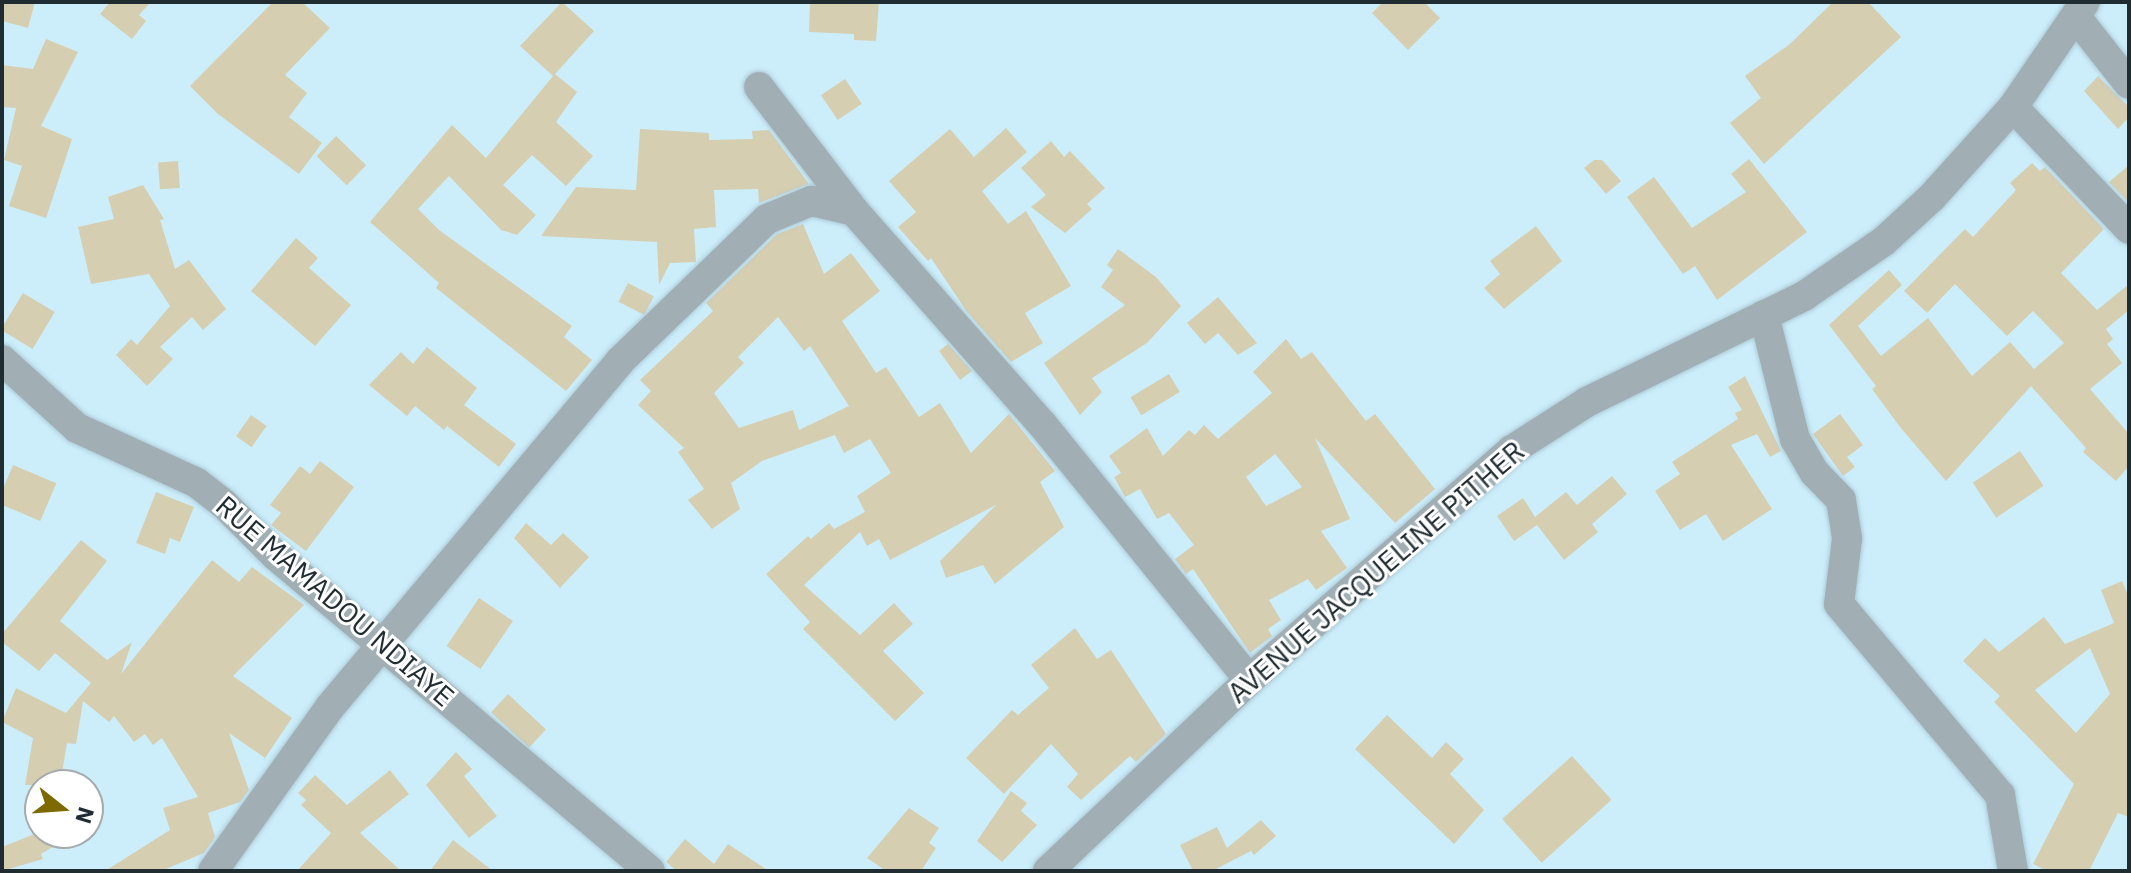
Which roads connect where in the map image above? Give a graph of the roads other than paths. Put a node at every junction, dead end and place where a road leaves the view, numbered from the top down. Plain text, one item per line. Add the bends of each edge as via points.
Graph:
1 (2080, 10) edge
2 (2129, 84) edge
3 (759, 87) dead end
4 (2013, 107) junction
5 (854, 211) junction
6 (2129, 229) edge
7 (1764, 315) junction
8 (2, 360) edge
9 (384, 644) junction
10 (1249, 680) junction
11 (213, 871) edge
12 (650, 871) edge
13 (1048, 871) edge
14 (2013, 871) edge

1 - 2 street
1 - 4 street, AVENUE JACQUELINE PITHER
3 - 5 street
4 - 6 street
4 - 7 street, AVENUE JACQUELINE PITHER via 1932,197 1884,241 1832,279
5 - 9 street via 811,201 767,219 620,361
5 - 10 street via 1042,424
7 - 10 street, AVENUE JACQUELINE PITHER via 1587,402 1512,450
7 - 14 street via 1795,439 1815,473 1841,500 1847,539 1839,604 2000,795
8 - 9 street, RUE MAMADOU NDIAYE via 77,428 197,483
9 - 11 street via 330,707
9 - 12 street, RUE MAMADOU NDIAYE
10 - 13 street, AVENUE JACQUELINE PITHER

